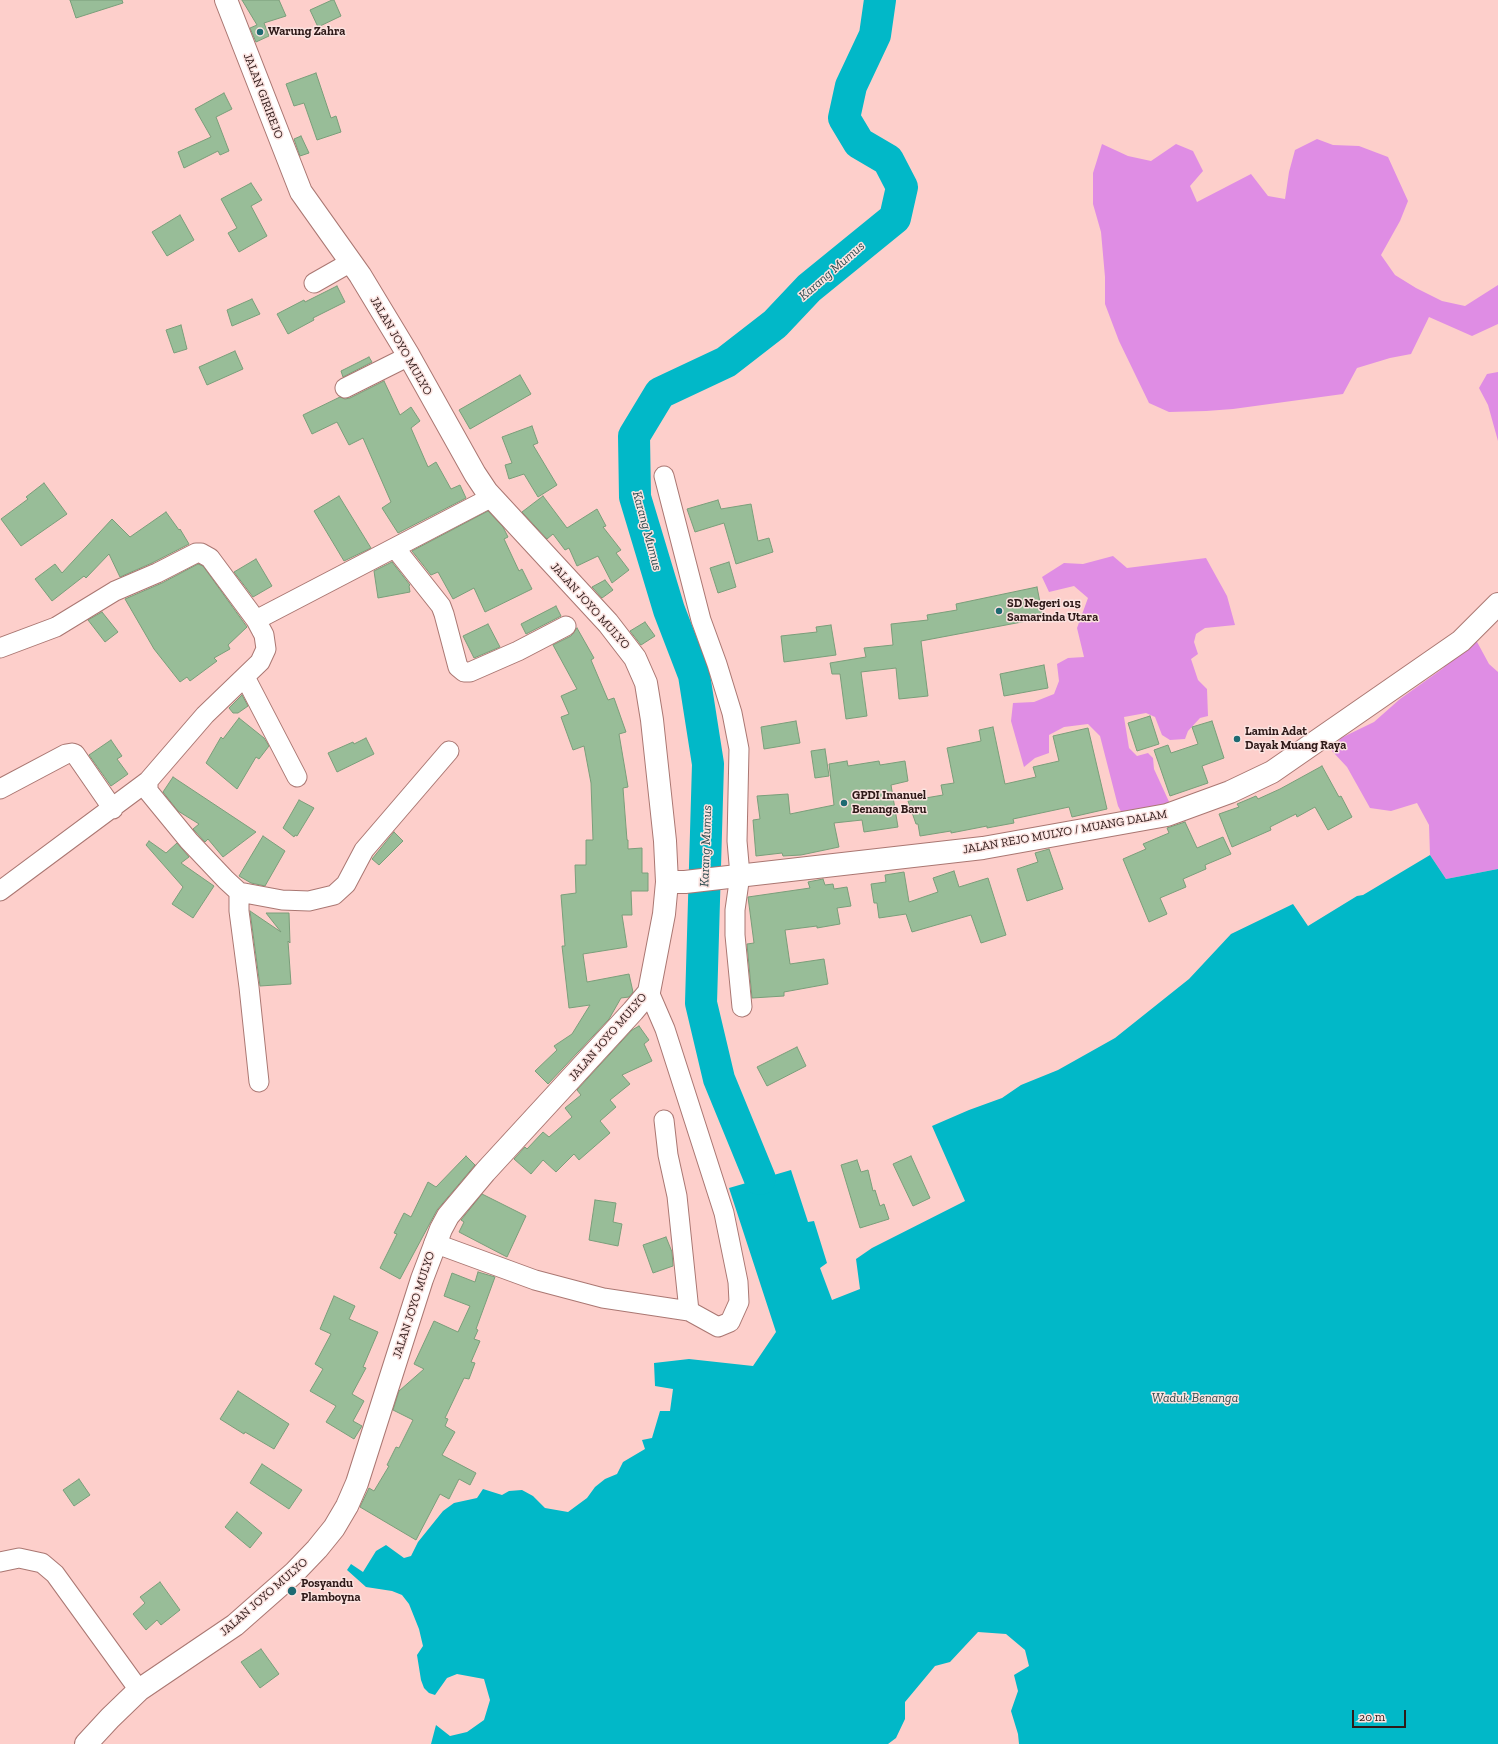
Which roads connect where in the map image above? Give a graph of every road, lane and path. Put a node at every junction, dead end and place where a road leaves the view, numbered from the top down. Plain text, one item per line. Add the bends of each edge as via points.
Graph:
1 (226, 0) edge
2 (301, 192) joint
3 (351, 262) junction
4 (314, 283) dead end
5 (409, 356) junction
6 (345, 388) dead end
7 (664, 476) dead end
8 (492, 497) junction
9 (394, 548) junction
10 (1498, 604) edge
11 (256, 620) junction
12 (566, 626) dead end
13 (0, 648) edge
14 (245, 677) junction
15 (449, 751) dead end
16 (297, 777) dead end
17 (148, 782) junction
18 (0, 789) edge
19 (113, 809) junction
20 (738, 875) junction
21 (676, 882) junction
22 (0, 891) edge
23 (239, 892) junction
24 (649, 992) junction
25 (742, 1006) dead end
26 (259, 1082) dead end
27 (664, 1120) dead end
28 (434, 1244) junction
29 (689, 1311) junction
30 (0, 1562) edge
31 (139, 1690) junction
32 (86, 1744) edge

1 - 2 main road, JALAN GIRIREJO
2 - 3 main road, JALAN JOYO MULYO
3 - 4 street
3 - 5 main road, JALAN JOYO MULYO
5 - 6 street
5 - 8 main road, JALAN JOYO MULYO via 475,474
7 - 20 street via 701,620 735,727 739,749
8 - 9 street
8 - 21 main road, JALAN JOYO MULYO via 608,623 640,667 646,683 652,720 665,841
9 - 11 street
9 - 12 street via 441,606 458,667 464,672 470,672 518,651
10 - 20 main road, JALAN REJO MULYO / MUANG DALAM via 1461,641 1272,772 1230,792 1167,815 983,848
11 - 13 street via 210,558 196,553 115,591 56,627
11 - 14 street via 264,634 266,649 260,662
14 - 16 street
14 - 17 street via 206,715
15 - 23 street via 364,850 346,884 334,895 309,901 282,900
17 - 19 street
17 - 23 street via 148,791
18 - 19 street via 72,753
19 - 22 street
20 - 21 main road, JALAN REJO MULYO / MUANG DALAM
20 - 25 street via 735,934
21 - 24 main road, JALAN JOYO MULYO via 664,914
23 - 26 street
24 - 28 main road, JALAN JOYO MULYO via 485,1172 448,1216
24 - 29 street via 665,1029 724,1213 738,1282 740,1302 730,1322 718,1327
27 - 29 street via 677,1196
28 - 29 street via 535,1280 604,1298
28 - 31 main road, JALAN JOYO MULYO via 357,1482 334,1528 294,1573 235,1625
30 - 31 street via 19,1558 42,1563 55,1574
31 - 32 main road, JALAN JOYO MULYO

